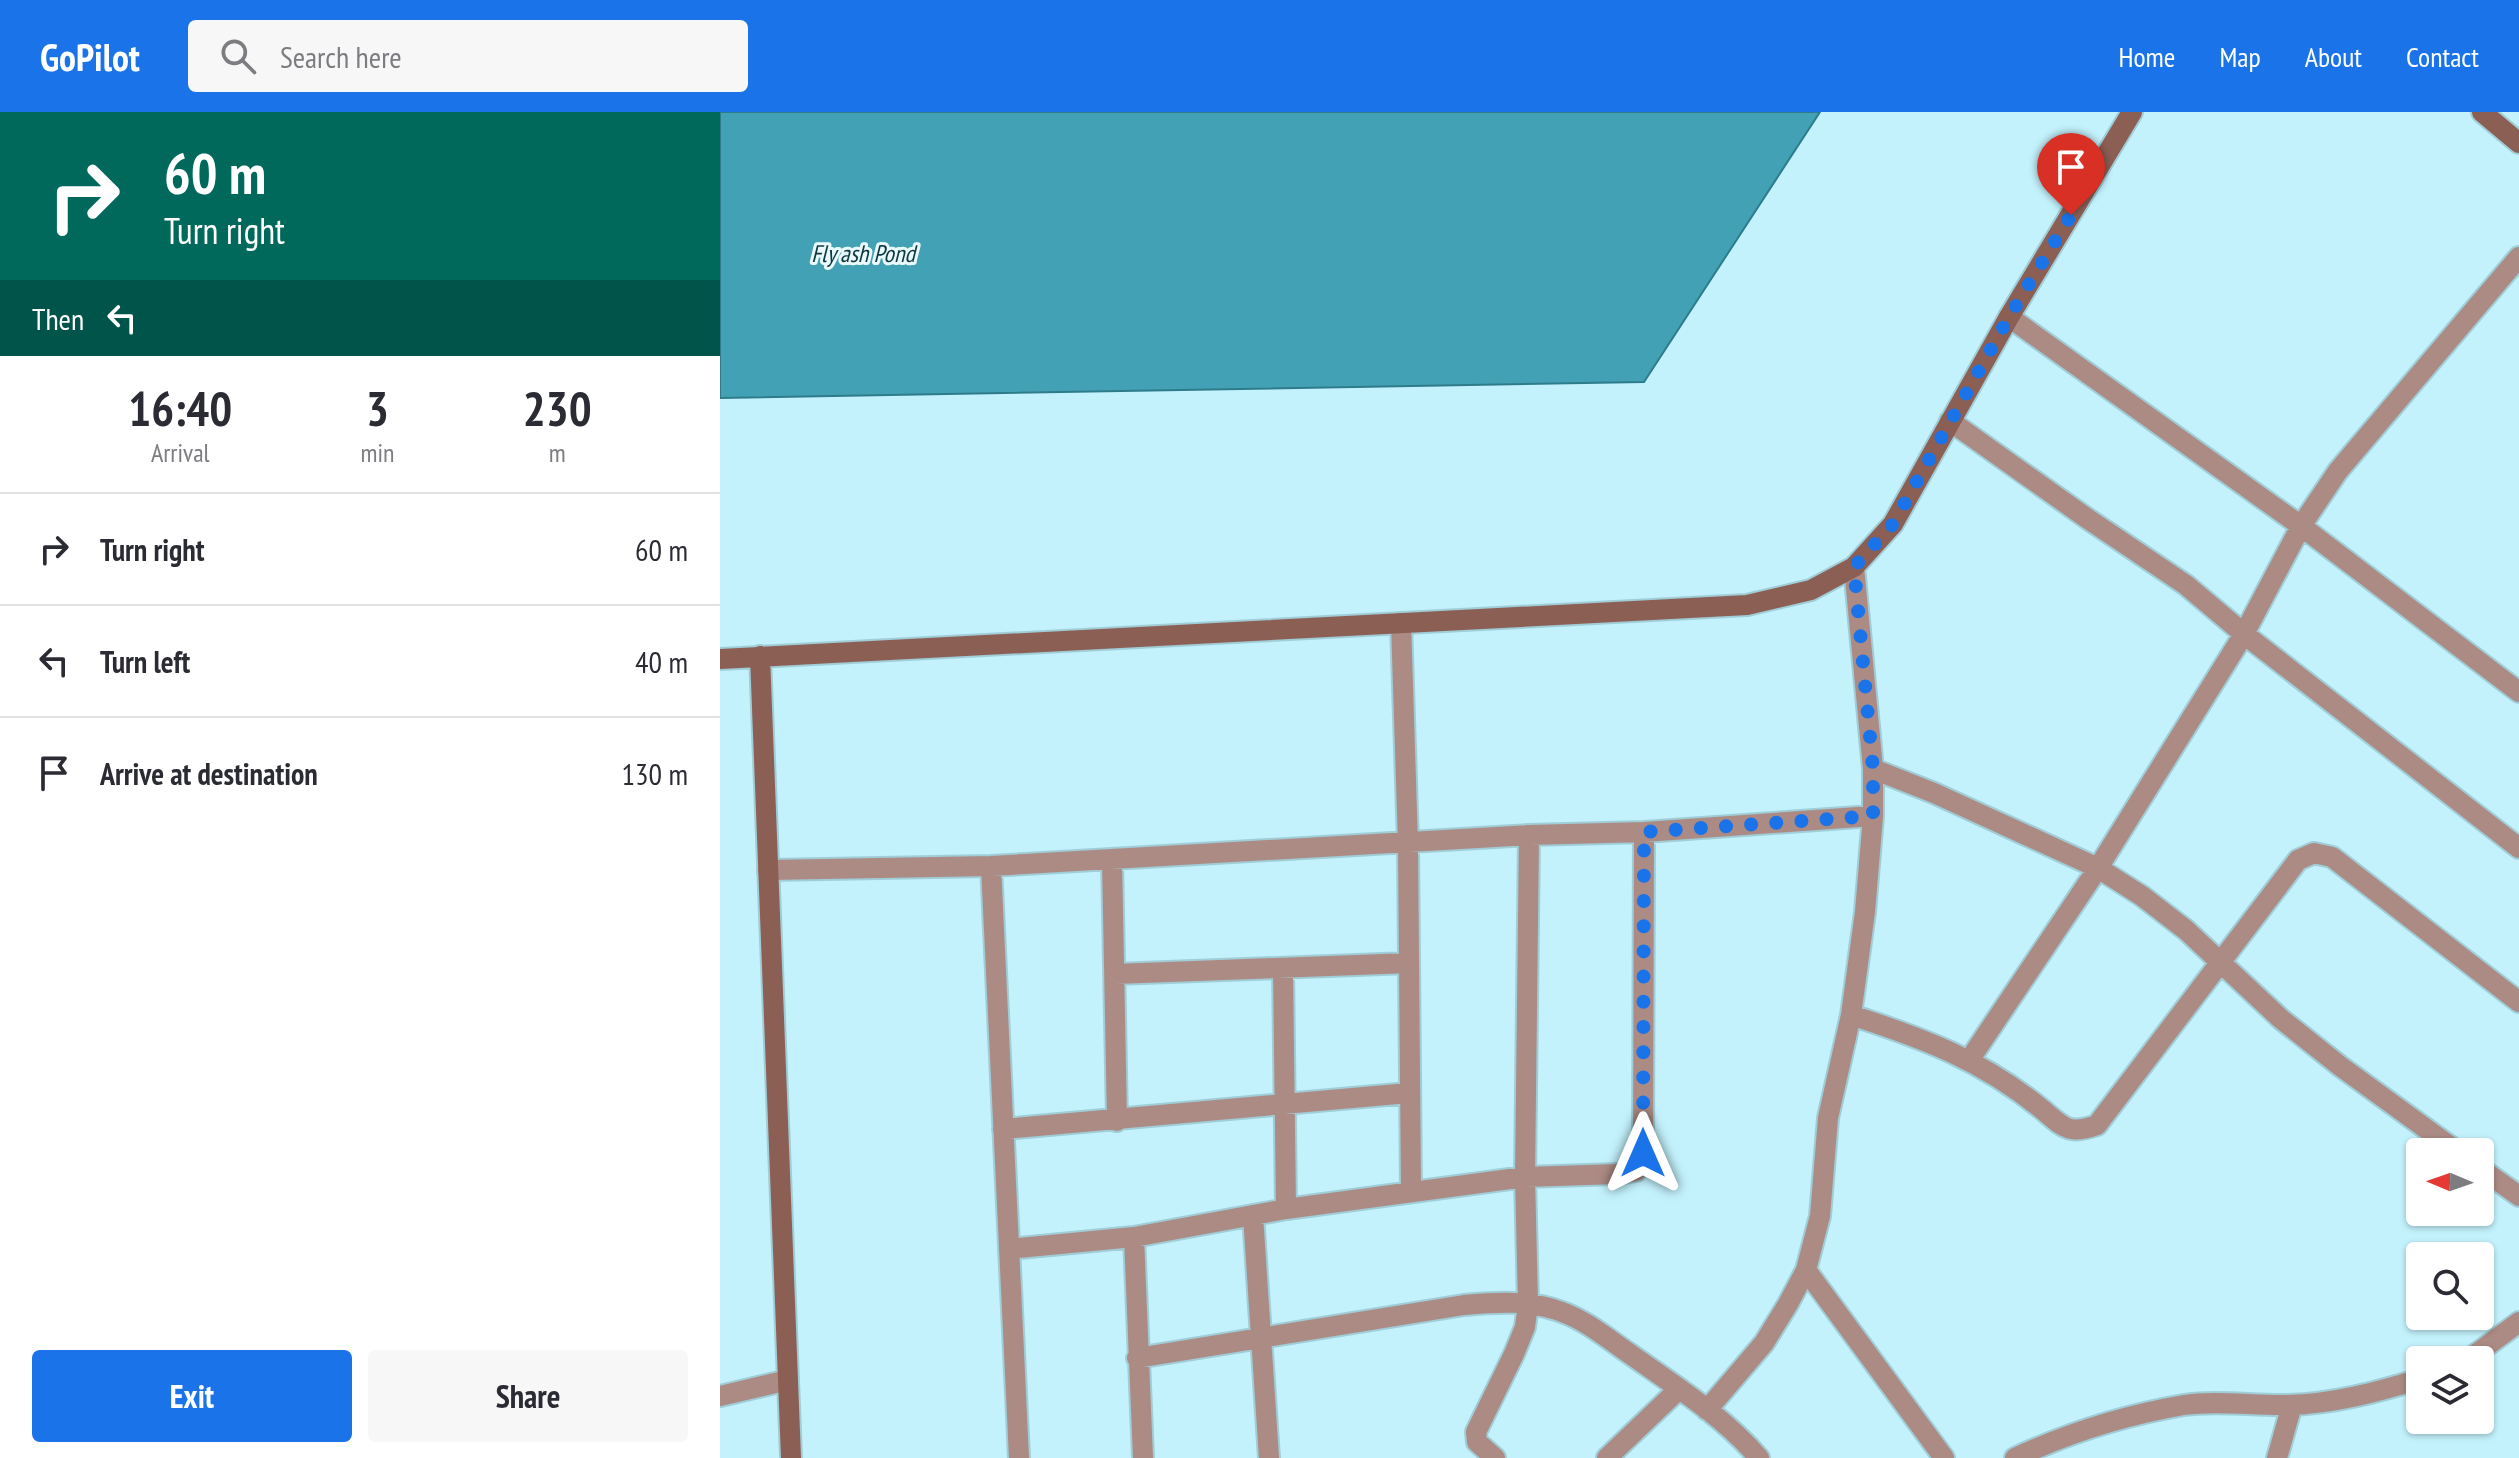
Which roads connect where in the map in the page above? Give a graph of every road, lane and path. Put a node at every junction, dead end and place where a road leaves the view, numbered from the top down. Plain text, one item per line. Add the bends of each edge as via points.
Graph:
1 (2132, 112) edge
2 (2482, 112) edge
3 (2519, 143) edge
4 (2519, 257) edge
5 (2009, 317) junction
6 (1950, 421) junction
7 (2301, 526) junction
8 (1854, 567) junction
9 (1401, 623) junction
10 (2244, 634) junction
11 (760, 656) junction
12 (720, 659) edge
13 (2519, 692) edge
14 (1873, 769) junction
15 (1873, 816) junction
16 (1644, 832) junction
17 (1529, 835) junction
18 (1408, 844) junction
19 (2519, 848) edge
20 (1112, 860) junction
21 (991, 866) junction
22 (2098, 868) junction
23 (768, 870) junction
24 (2220, 961) junction
25 (1409, 963) junction
26 (1283, 969) junction
27 (1115, 974) junction
28 (2519, 1002) edge
29 (1851, 1015) junction
30 (1970, 1059) junction
31 (1409, 1093) junction
32 (1284, 1106) junction
33 (1117, 1121) junction
34 (1003, 1129) junction
35 (2439, 1138) edge
36 (1525, 1177) junction
37 (2494, 1178) edge
38 (1411, 1191) junction
39 (2519, 1196) edge
40 (1286, 1209) junction
41 (1253, 1215) junction
42 (1134, 1237) junction
43 (1009, 1249) junction
44 (1806, 1270) junction
45 (1528, 1304) junction
46 (2519, 1322) edge
47 (1260, 1337) junction
48 (2487, 1346) edge
49 (1137, 1358) junction
50 (788, 1380) junction
51 (2406, 1383) edge
52 (1679, 1389) junction
53 (720, 1396) edge
54 (2292, 1405) junction
55 (1707, 1410) junction
56 (791, 1458) edge
57 (1019, 1458) edge
58 (1143, 1458) edge
59 (1269, 1458) edge
60 (1495, 1458) edge
61 (1607, 1458) edge
62 (1759, 1458) edge
63 (1944, 1458) edge
64 (2015, 1458) edge
65 (2277, 1458) edge

1 - 5 street
2 - 3 street
4 - 7 street via 2338,471
5 - 6 street
5 - 7 street
6 - 8 street via 1893,524
6 - 10 street via 2186,585
7 - 10 street
7 - 13 street
8 - 9 street via 1811,590 1747,605
8 - 14 street
9 - 11 street
9 - 18 street
10 - 19 street
10 - 22 street
11 - 12 street
11 - 23 street
14 - 15 street
14 - 22 street
15 - 16 street
15 - 29 street
16 - 17 street
16 - 36 street via 1643,1153 1636,1171
17 - 18 street
17 - 36 street
18 - 20 street
18 - 25 street
20 - 21 street
20 - 27 street
21 - 23 street
21 - 34 street
22 - 24 street via 2142,896
22 - 30 street
23 - 50 street
24 - 28 street via 2298,860 2314,853 2332,857
24 - 30 street via 2097,1125 2080,1131 2061,1126
24 - 35 street via 2293,1028
25 - 26 street
25 - 31 street
26 - 27 street
26 - 32 street
27 - 33 street
29 - 30 street
29 - 44 street via 1828,1118 1820,1216
31 - 32 street
31 - 38 street
32 - 33 street
32 - 40 street
33 - 34 street
34 - 43 street
36 - 38 street
36 - 45 street
37 - 39 street
38 - 40 street
40 - 41 street
41 - 42 street
41 - 47 street
42 - 43 street
42 - 49 street
43 - 57 street
44 - 55 street via 1764,1343
44 - 63 street
45 - 47 street via 1464,1305
45 - 52 street via 1583,1321
45 - 60 street via 1525,1327 1476,1432 1477,1442
46 - 48 street
47 - 49 street
47 - 59 street
49 - 58 street
50 - 53 street
50 - 56 street
51 - 54 street
52 - 55 street
52 - 61 street
54 - 64 street via 2187,1405 2114,1421
54 - 65 street
55 - 62 street

